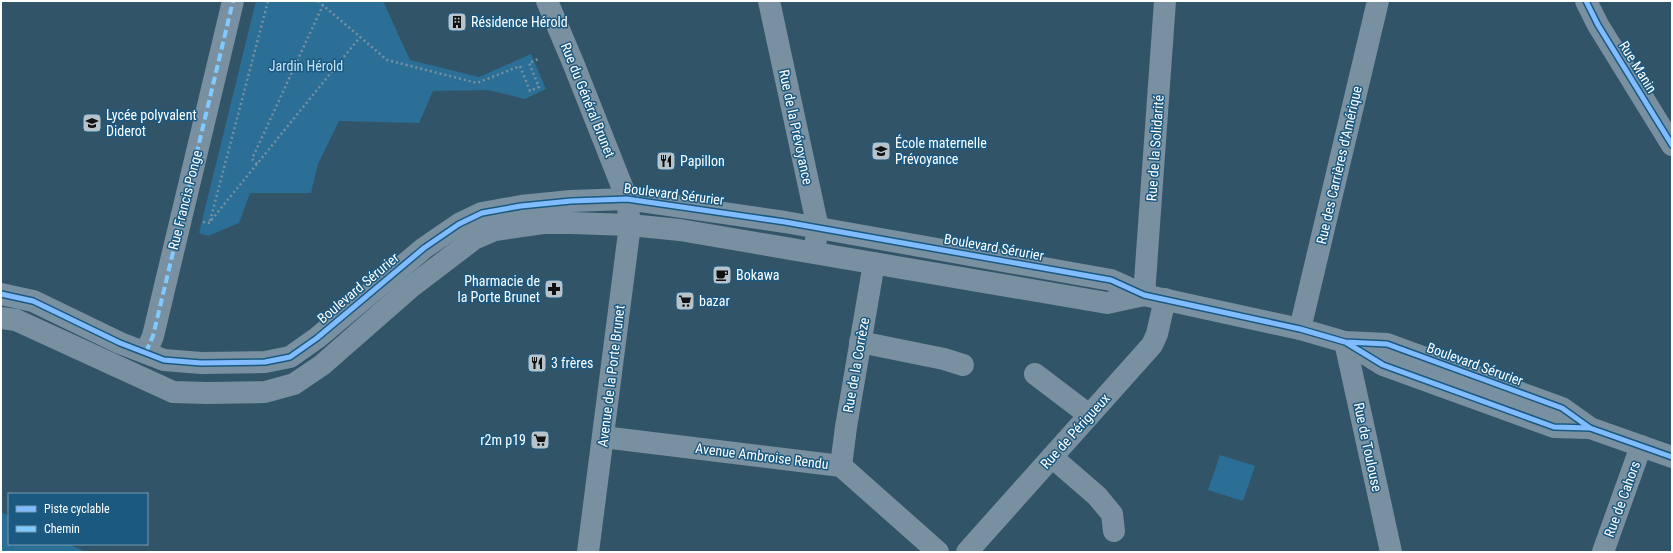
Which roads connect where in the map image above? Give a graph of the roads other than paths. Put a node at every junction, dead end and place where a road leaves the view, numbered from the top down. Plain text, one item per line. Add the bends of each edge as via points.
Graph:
1 (233, 1) edge
2 (547, 1) edge
3 (769, 1) edge
4 (1165, 1) edge
5 (1378, 1) edge
6 (1586, 1) edge
7 (1672, 145) edge
8 (627, 199) junction
9 (630, 225) junction
10 (818, 228) junction
11 (813, 253) junction
12 (874, 264) junction
13 (1, 294) edge
14 (1144, 295) junction
15 (1165, 300) junction
16 (1, 318) edge
17 (1300, 329) junction
18 (860, 342) junction
19 (1345, 342) junction
20 (146, 352) junction
21 (964, 365) dead end
22 (1035, 374) dead end
23 (1089, 415) junction
24 (603, 437) junction
25 (1641, 446) junction
26 (1052, 457) junction
27 (1672, 457) edge
28 (841, 466) junction
29 (1114, 532) dead end
30 (588, 552) edge
31 (938, 552) edge
32 (967, 552) edge
33 (1391, 552) edge
34 (1603, 552) edge

1 - 20 street, Rue Francis Ponge via 153,336
2 - 8 street, Rue du Général Brunet
3 - 10 street, Rue de la Prévoyance
4 - 14 street, Rue de la Solidarité
5 - 17 street, Rue des Carrières d'Amérique
6 - 7 street, Rue Manin via 1598,25
8 - 9 street, Avenue de la Porte Brunet
8 - 10 street, Boulevard Sérurier
8 - 20 street, Boulevard Sérurier via 564,201 482,213 459,224 424,248 346,315 290,357 265,362 189,363 164,360
9 - 11 street, Boulevard Sérurier via 680,230
9 - 16 street, Boulevard Sérurier via 542,223 495,230 474,239 411,287 322,365 294,384 265,392 174,392 16,320
9 - 24 street, Avenue de la Porte Brunet
10 - 11 street, Rue de la Prévoyance
10 - 14 street, Boulevard Sérurier via 1111,280
11 - 12 street, Boulevard Sérurier
12 - 14 street, Boulevard Sérurier via 1108,303
12 - 18 street, Rue de la Corrèze
13 - 20 street, Boulevard Sérurier via 33,301 120,343
14 - 15 street, Boulevard Sérurier
15 - 17 street, Boulevard Sérurier
15 - 23 street, Rue de Périgueux via 1152,345
17 - 19 street, Boulevard Sérurier
18 - 21 street
18 - 28 street, Rue de la Corrèze
19 - 25 street, Boulevard Sérurier via 1387,344 1562,408 1590,428
19 - 33 street, Rue de Toulouse
22 - 23 street
23 - 26 street, Rue de Périgueux
24 - 28 street, Avenue Ambroise Rendu
24 - 30 street, Avenue de la Porte Brunet
25 - 27 street, Boulevard Sérurier
25 - 34 street, Rue de Cahors
26 - 29 street via 1097,496 1112,514
26 - 32 street, Rue de Périgueux
28 - 31 street, Avenue Ambroise Rendu

